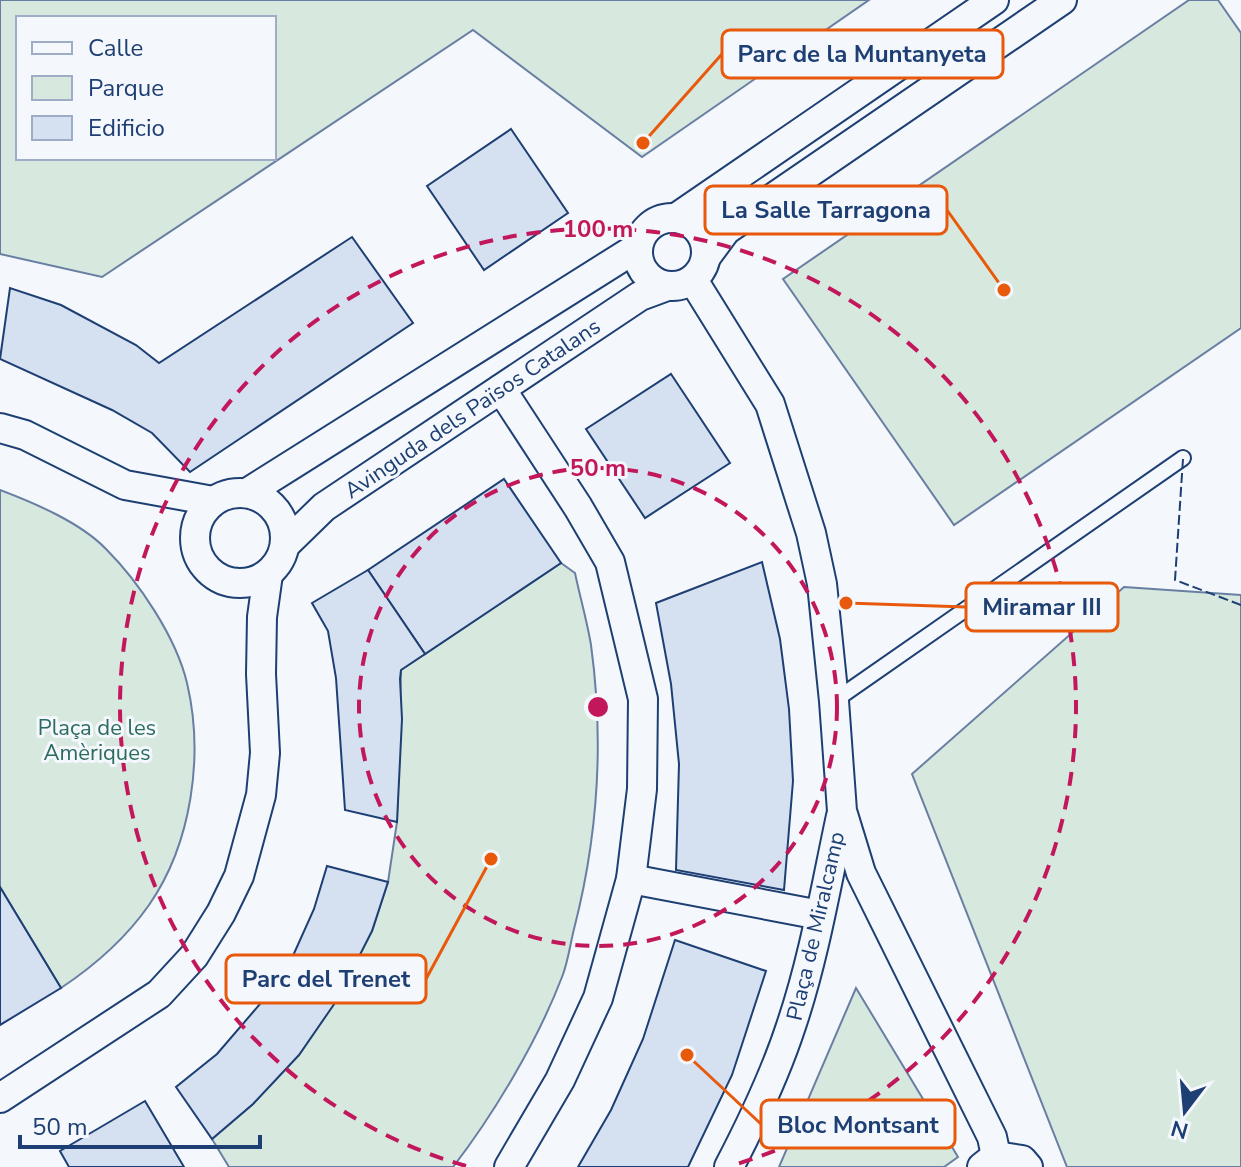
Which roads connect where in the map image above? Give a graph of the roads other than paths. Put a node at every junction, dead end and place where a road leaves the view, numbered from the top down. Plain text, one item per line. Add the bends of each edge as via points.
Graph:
1 (994, 0) edge
2 (1062, 0) edge
3 (676, 218) junction
4 (638, 247) junction
5 (689, 274) junction
6 (501, 389) junction
7 (0, 428) edge
8 (1183, 458) dead end
9 (247, 493) junction
10 (213, 501) junction
11 (286, 544) junction
12 (268, 574) junction
13 (834, 701) junction
14 (842, 811) junction
15 (631, 879) junction
16 (820, 915) junction
17 (0, 1098) edge
18 (989, 1162) edge
19 (510, 1167) edge
20 (729, 1167) edge
21 (1028, 1167) edge

1 - 3 street
2 - 5 street, Avinguda dels Països Catalans via 726,230
3 - 4 street via 655,221
3 - 5 street via 696,227 706,246
4 - 5 street via 641,268 657,283
4 - 9 street, Avinguda dels Països Catalans
5 - 6 street, Avinguda dels Països Catalans via 640,296
5 - 13 street via 770,404 822,584
6 - 11 street, Avinguda dels Països Catalans via 324,507
6 - 15 street via 610,562 643,699 642,789
7 - 10 street via 25,435 125,485
8 - 13 lane
9 - 10 street
9 - 11 street via 277,510
10 - 12 street via 195,532 204,566 217,578 234,583
11 - 12 street
12 - 17 street via 262,617 261,795 239,876 221,913 194,956 159,994
13 - 14 street
14 - 16 street, Plaça de Miralcamp
14 - 18 street, Plaça de Miralcamp via 861,873 992,1137
15 - 16 street
15 - 19 street via 598,998 560,1080
16 - 20 street, Plaça de Miralcamp via 792,1024 764,1099
18 - 21 street via 1022,1160

